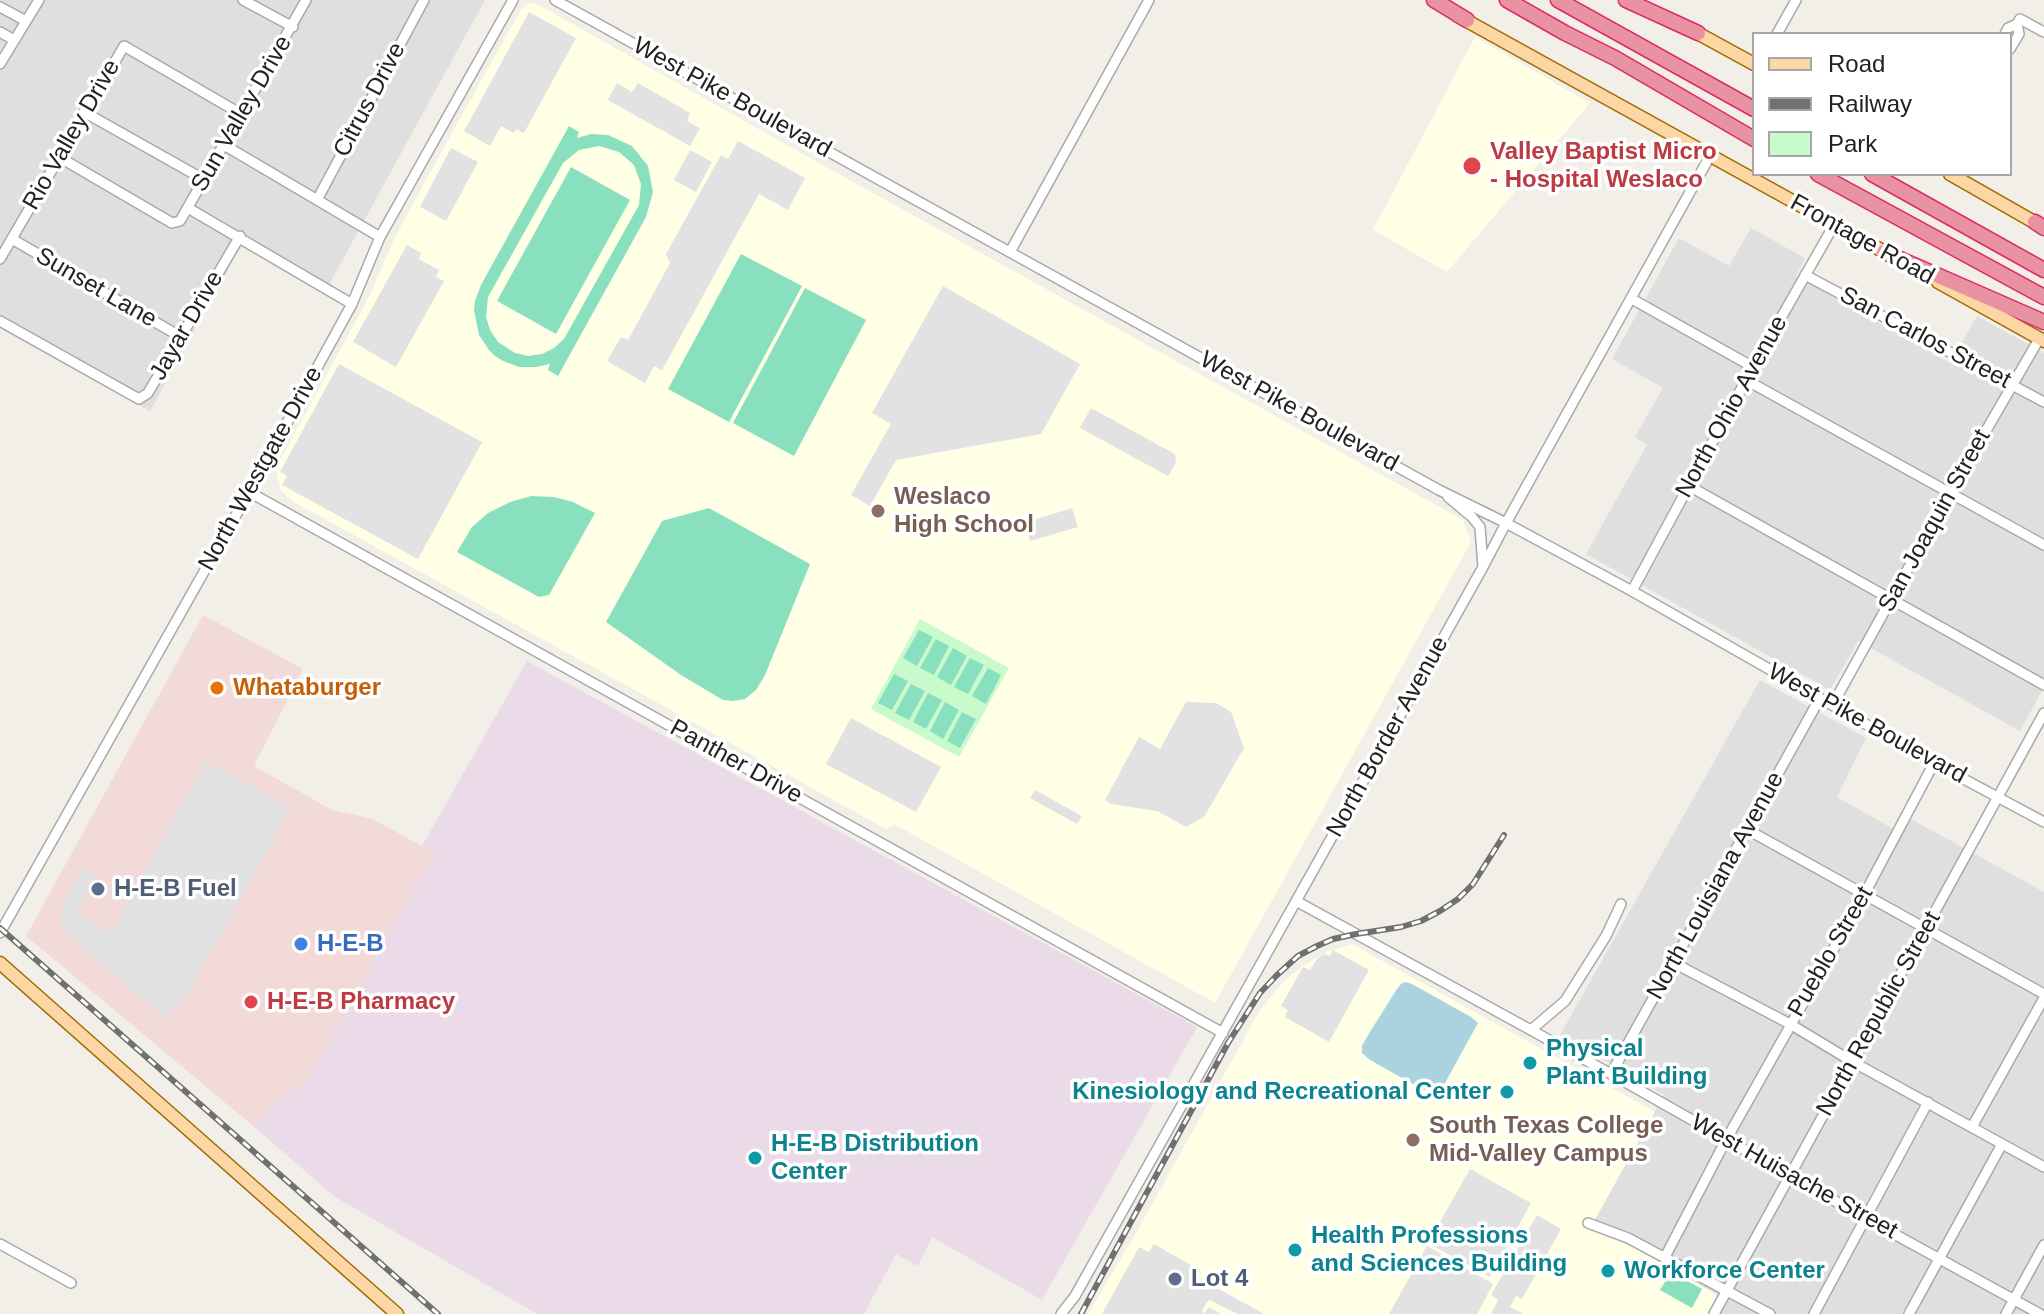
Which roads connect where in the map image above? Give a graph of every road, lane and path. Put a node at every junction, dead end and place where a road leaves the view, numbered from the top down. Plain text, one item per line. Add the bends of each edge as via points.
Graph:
1 (39, 0) edge
2 (243, 0) edge
3 (306, 0) edge
4 (424, 0) edge
5 (513, 0) edge
6 (555, 0) edge
7 (1149, 0) edge
8 (1427, 0) edge
9 (1434, 0) edge
10 (1507, 0) edge
11 (1558, 0) edge
12 (1626, 0) edge
13 (1641, 0) edge
14 (1796, 0) edge
15 (0, 7) edge
16 (1467, 20) junction
17 (26, 21) junction
18 (2017, 24) junction
19 (293, 27) junction
20 (0, 32) edge
21 (1778, 32) edge
22 (2006, 32) edge
23 (2044, 32) edge
24 (1698, 33) junction
25 (14, 40) junction
26 (2012, 46) edge
27 (1, 59) edge
28 (1752, 63) edge
29 (1752, 108) edge
30 (84, 112) junction
31 (241, 114) junction
32 (1752, 138) edge
33 (224, 145) junction
34 (1710, 156) junction
35 (59, 157) junction
36 (1822, 176) edge
37 (1876, 176) edge
38 (1954, 176) edge
39 (203, 179) junction
40 (317, 200) junction
41 (188, 208) junction
42 (1834, 225) junction
43 (2041, 226) edge
44 (240, 236) junction
45 (380, 237) junction
46 (12, 239) junction
47 (1010, 252) junction
48 (1884, 252) junction
49 (0, 259) edge
50 (2044, 270) edge
51 (1805, 275) junction
52 (2044, 297) edge
53 (1632, 299) junction
54 (352, 304) junction
55 (0, 321) edge
56 (2044, 322) edge
57 (181, 337) junction
58 (2041, 340) edge
59 (1753, 367) junction
60 (1746, 380) junction
61 (2012, 383) junction
62 (2044, 402) edge
63 (1689, 486) junction
64 (1439, 490) junction
65 (249, 492) junction
66 (1950, 493) junction
67 (1506, 523) junction
68 (2044, 545) edge
69 (1483, 567) junction
70 (1632, 591) junction
71 (1892, 599) junction
72 (2044, 685) edge
73 (1820, 698) junction
74 (1833, 704) junction
75 (2044, 713) edge
76 (1934, 763) junction
77 (1998, 798) junction
78 (2044, 822) edge
79 (1748, 830) junction
80 (1864, 895) junction
81 (1296, 901) junction
82 (1621, 904) dead end
83 (1927, 929) junction
84 (0, 933) edge
85 (1672, 962) junction
86 (0, 963) edge
87 (2044, 996) edge
88 (1790, 1024) junction
89 (1531, 1030) junction
90 (1223, 1033) junction
91 (1853, 1062) junction
92 (1611, 1074) junction
93 (1928, 1102) junction
94 (1972, 1127) junction
95 (1726, 1140) junction
96 (2002, 1144) junction
97 (2044, 1167) edge
98 (1790, 1175) junction
99 (1865, 1218) junction
100 (1588, 1223) dead end
101 (0, 1244) edge
102 (2044, 1245) edge
103 (1665, 1257) junction
104 (1939, 1259) junction
105 (71, 1283) dead end
106 (1727, 1290) junction
107 (2014, 1300) junction
108 (397, 1314) edge
109 (1061, 1314) edge
110 (1714, 1314) edge
111 (1770, 1314) edge
112 (1814, 1314) edge
113 (1909, 1314) edge
114 (2006, 1314) edge
115 (2040, 1314) edge

1 - 17 street
2 - 19 street
3 - 19 street, Sun Valley Drive
4 - 40 street, Citrus Drive
5 - 45 street, North Westgate Drive
6 - 47 street, West Pike Boulevard
7 - 47 street
8 - 16 main road, Frontage Road
9 - 16 highway
10 - 32 highway
11 - 29 highway
12 - 24 highway
13 - 24 main road
14 - 21 street
15 - 17 street
16 - 34 main road, Frontage Road
17 - 25 street
18 - 22 street
18 - 23 street via 2020,19
18 - 26 street via 2019,34
19 - 31 street, Sun Valley Drive
20 - 25 street
24 - 28 main road
25 - 27 street
30 - 31 street, Rio Valley Drive via 124,46
30 - 35 street, Rio Valley Drive
30 - 39 street
31 - 33 street, Sun Valley Drive
33 - 39 street, Sun Valley Drive
33 - 40 street
34 - 42 main road, Frontage Road
34 - 53 street, North Border Avenue
35 - 41 street, Sun Valley Drive via 172,223 180,221
35 - 46 street, Rio Valley Drive
36 - 52 highway
37 - 50 highway
38 - 43 main road
39 - 41 street, Sun Valley Drive
40 - 45 street
41 - 44 street
42 - 48 main road, Frontage Road
42 - 51 street, North Ohio Avenue
44 - 54 street
44 - 57 street, Jayar Drive
45 - 54 street, North Westgate Drive
46 - 49 street, Rio Valley Drive
46 - 57 street, Sunset Lane
47 - 64 street, West Pike Boulevard
48 - 56 highway
48 - 58 main road, Frontage Road
51 - 59 street, North Ohio Avenue
51 - 61 street, San Carlos Street
53 - 59 street
53 - 67 street, North Border Avenue
54 - 65 street, North Westgate Drive
55 - 57 street, Jayar Drive via 139,399 148,393
58 - 61 street, San Joaquin Street
59 - 60 street, North Ohio Avenue
60 - 63 street, North Ohio Avenue
60 - 66 street
61 - 62 street, San Carlos Street
61 - 66 street, San Joaquin Street
63 - 70 street, North Ohio Avenue
63 - 71 street
64 - 67 street, West Pike Boulevard
64 - 69 street via 1480,527
65 - 84 street, North Westgate Drive
65 - 90 street, Panther Drive
66 - 68 street
66 - 71 street, San Joaquin Street
67 - 69 street, North Border Avenue
67 - 70 street, West Pike Boulevard
69 - 81 street, North Border Avenue
70 - 73 street, West Pike Boulevard
71 - 72 street
71 - 74 street, San Joaquin Street
73 - 74 street, West Pike Boulevard
73 - 79 street, North Louisiana Avenue
74 - 76 street, West Pike Boulevard
75 - 77 street, North Republic Street
76 - 77 street, West Pike Boulevard
76 - 80 street, Pueblo Street
77 - 78 street, West Pike Boulevard
77 - 83 street, North Republic Street
79 - 80 street
79 - 85 street, North Louisiana Avenue
80 - 83 street
80 - 88 street, Pueblo Street
81 - 89 street, West Huisache Street
81 - 90 street, North Border Avenue
82 - 89 street via 1565,1001
83 - 87 street
83 - 91 street, North Republic Street
85 - 88 street
85 - 92 street, North Louisiana Avenue
86 - 108 main road
87 - 94 street
88 - 91 street
88 - 95 street, Pueblo Street
89 - 92 street, West Huisache Street
90 - 109 street, North Border Avenue
91 - 93 street
91 - 98 street, North Republic Street
92 - 95 street, West Huisache Street
93 - 94 street
93 - 99 street
94 - 96 street
95 - 98 street, West Huisache Street
95 - 103 street, Pueblo Street
96 - 97 street
96 - 104 street
98 - 99 street, West Huisache Street
98 - 106 street, North Republic Street
99 - 104 street, West Huisache Street
99 - 112 street
100 - 103 street
101 - 105 street
102 - 107 street
103 - 106 street
104 - 107 street, West Huisache Street
104 - 113 street
106 - 110 street, North Republic Street
106 - 111 street
107 - 114 street
107 - 115 street, West Huisache Street

